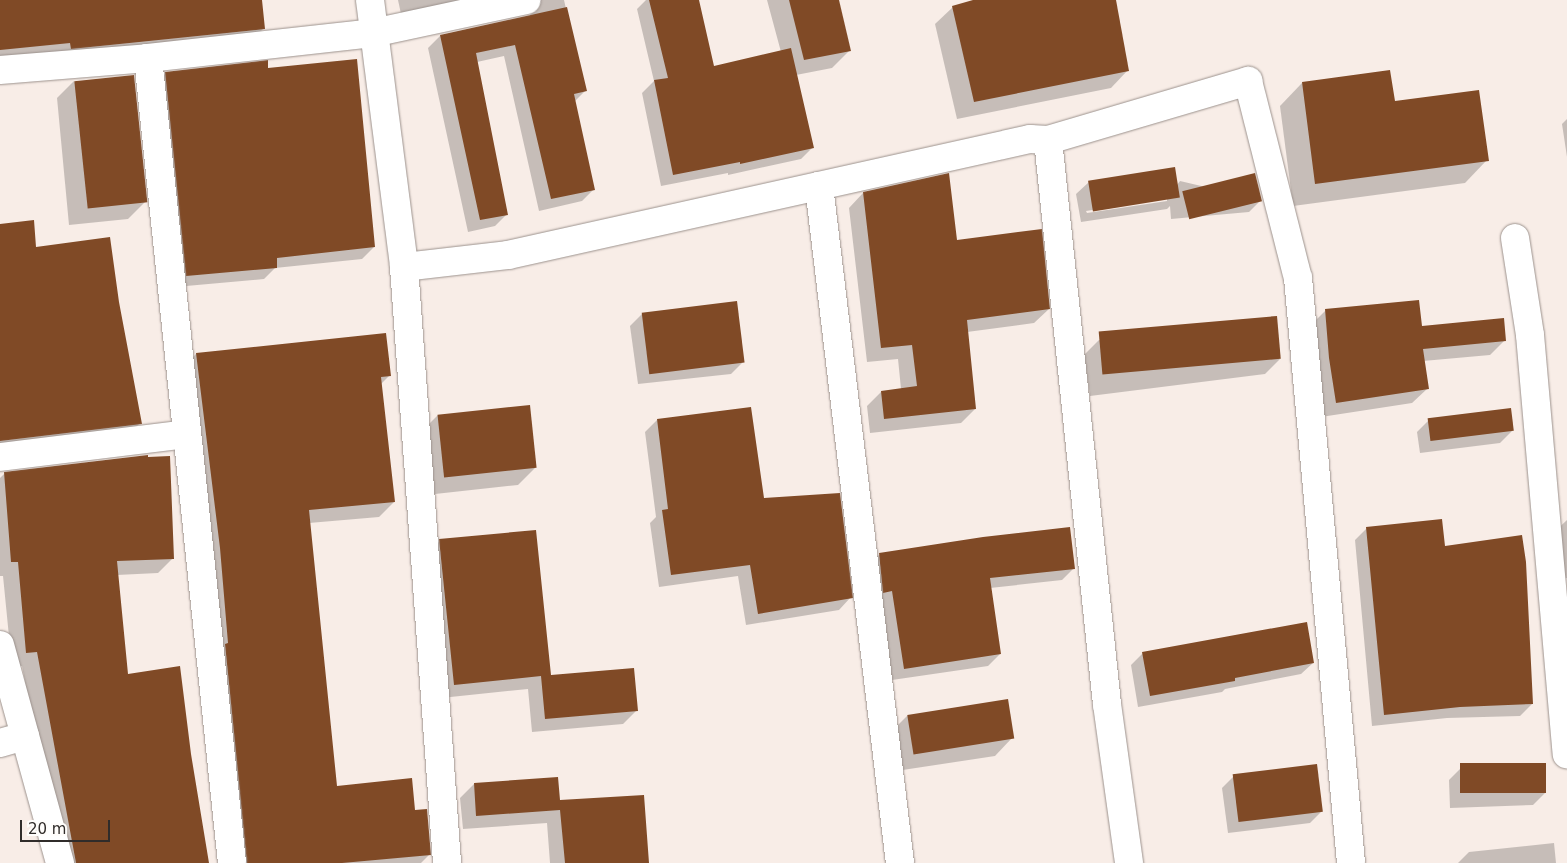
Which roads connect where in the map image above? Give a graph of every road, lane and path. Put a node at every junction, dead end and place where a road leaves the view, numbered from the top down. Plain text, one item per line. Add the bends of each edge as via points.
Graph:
1 (370, 0) edge
2 (527, 0) edge
3 (373, 33) junction
4 (148, 58) junction
5 (0, 70) edge
6 (1048, 140) junction
7 (819, 186) junction
8 (1516, 238) dead end
9 (404, 267) junction
10 (187, 434) junction
11 (0, 456) edge
12 (0, 645) edge
13 (12, 740) edge
14 (1567, 754) edge
15 (60, 863) edge
16 (232, 863) edge
17 (447, 863) edge
18 (900, 863) edge
19 (1129, 863) edge
20 (1351, 863) edge

1 - 3 street
2 - 3 street
3 - 4 street
3 - 9 street
4 - 5 street
4 - 10 street
6 - 7 street via 1030,139
6 - 19 street via 1107,704
6 - 20 street via 1248,81 1298,278
7 - 9 street via 508,255
7 - 18 street
8 - 14 street via 1530,335
9 - 17 street
10 - 11 street
10 - 16 street
12 - 13 street
13 - 15 street

